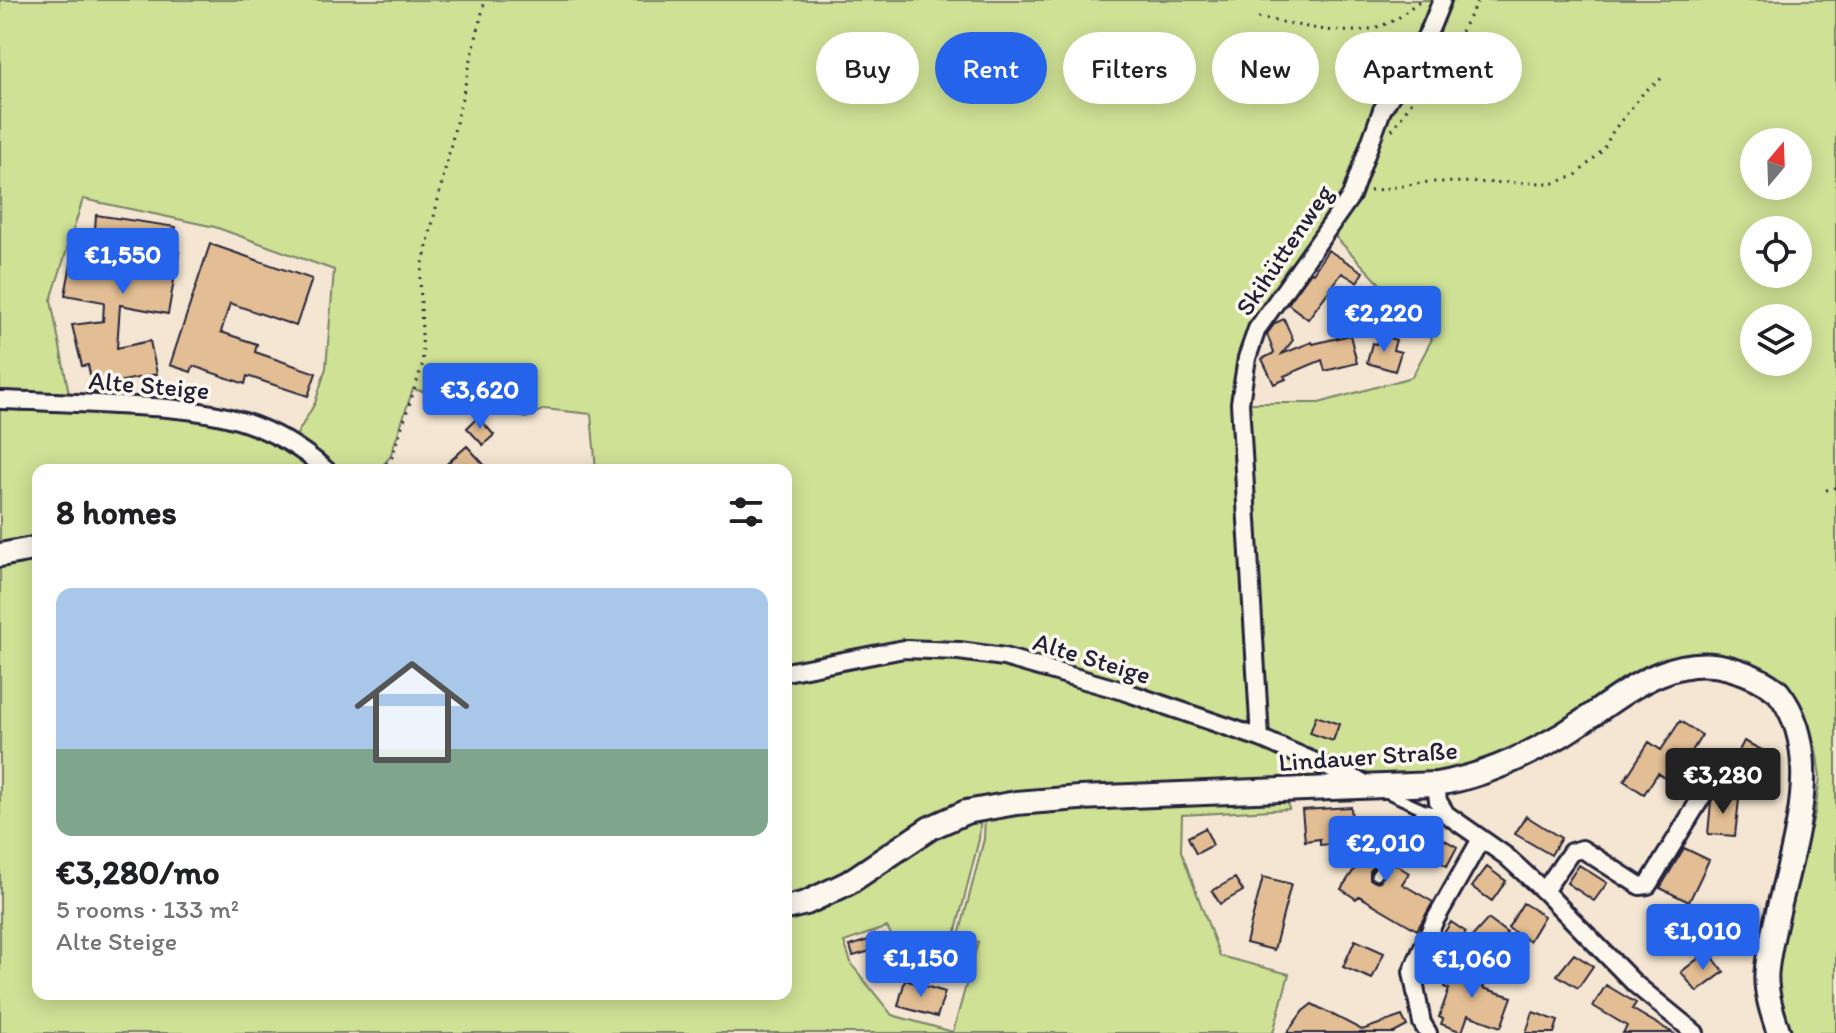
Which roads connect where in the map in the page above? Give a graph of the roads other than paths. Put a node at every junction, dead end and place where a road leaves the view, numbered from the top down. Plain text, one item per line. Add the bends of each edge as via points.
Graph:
1 (1442, 0) edge
2 (0, 400) edge
3 (320, 464) edge
4 (32, 549) edge
5 (0, 555) edge
6 (792, 671) edge
7 (1260, 738) junction
8 (1718, 770) dead end
9 (1436, 784) junction
10 (1371, 786) junction
11 (1423, 809) junction
12 (1446, 814) junction
13 (1481, 839) junction
14 (1376, 875) dead end
15 (1544, 891) junction
16 (792, 906) edge
17 (1428, 1033) edge
18 (1695, 1033) edge
19 (1779, 1033) edge

1 - 7 street, Skihüttenweg via 1382,110 1351,196 1257,329 1247,358 1240,403
2 - 3 street, Alte Steige via 161,405 213,413 274,433
4 - 5 main road
6 - 7 street, Alte Steige via 904,649 1004,657
7 - 10 street, Alte Steige
8 - 15 street via 1648,885 1640,886 1582,849 1571,852
9 - 10 main road, Lindauer Straße
9 - 12 street
9 - 19 main road, Lindauer Straße via 1517,760 1661,672 1717,665 1769,685 1804,723 1815,777 1766,971
10 - 11 lane
10 - 16 main road, Lindauer Straße via 1079,798 966,812 930,828 848,883
11 - 12 lane
11 - 14 lane
12 - 13 street
13 - 15 street
13 - 17 street via 1412,972
15 - 18 street via 1635,984

